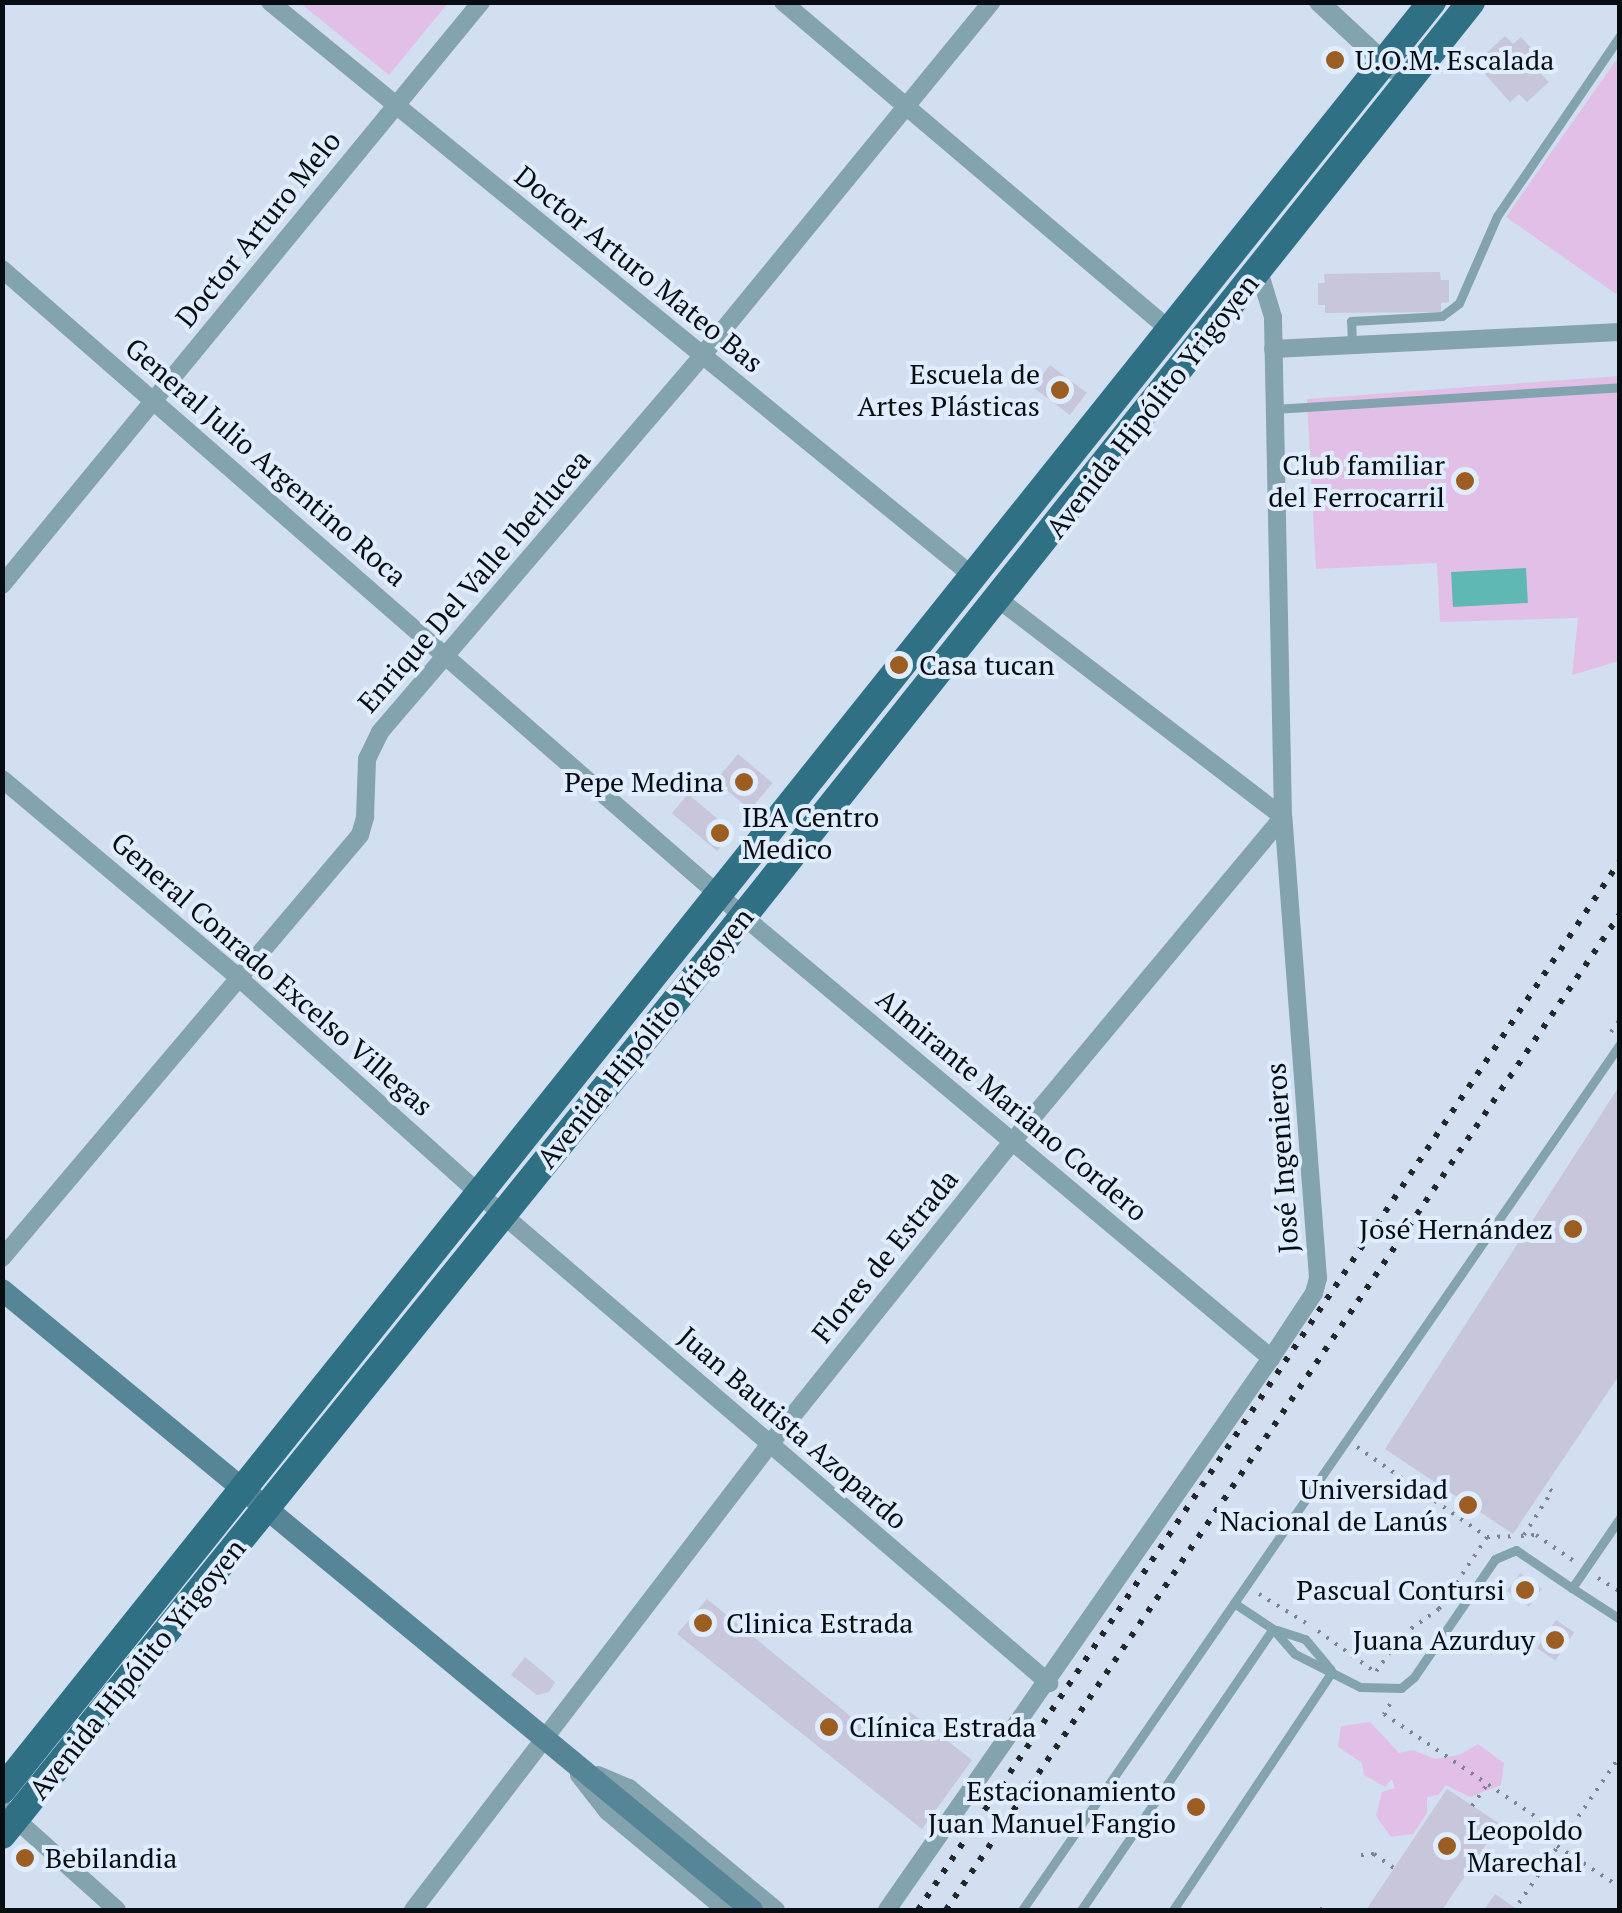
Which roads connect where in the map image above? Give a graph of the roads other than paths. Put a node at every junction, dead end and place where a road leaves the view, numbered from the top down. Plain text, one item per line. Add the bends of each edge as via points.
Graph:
1 (270, 2) edge
2 (481, 2) edge
3 (783, 2) edge
4 (992, 2) edge
5 (1319, 2) edge
6 (1432, 2) edge
7 (1471, 2) edge
8 (1620, 36) edge
9 (1384, 63) junction
10 (1408, 82) junction
11 (396, 105) junction
12 (905, 107) junction
13 (2, 269) edge
14 (1259, 271) junction
15 (1171, 331) junction
16 (1620, 332) edge
17 (1352, 348) junction
18 (1273, 349) junction
19 (701, 357) junction
20 (1620, 387) edge
21 (154, 399) junction
22 (1274, 409) junction
23 (974, 577) junction
24 (2, 585) edge
25 (998, 599) junction
26 (446, 657) junction
27 (2, 779) edge
28 (1283, 816) junction
29 (718, 894) junction
30 (744, 916) junction
31 (240, 978) junction
32 (1620, 1044) edge
33 (1013, 1142) junction
34 (478, 1192) junction
35 (502, 1214) junction
36 (2, 1258) edge
37 (2, 1290) edge
38 (1271, 1358) junction
39 (770, 1444) junction
40 (241, 1488) junction
41 (266, 1510) junction
42 (1620, 1518) edge
43 (1572, 1588) junction
44 (1234, 1602) junction
45 (1620, 1619) edge
46 (1273, 1628) junction
47 (1332, 1672) junction
48 (1049, 1683) junction
49 (543, 1740) junction
50 (570, 1763) junction
51 (2, 1790) edge
52 (7, 1820) edge
53 (118, 1910) edge
54 (413, 1910) edge
55 (726, 1910) edge
56 (752, 1910) edge
57 (776, 1910) edge
58 (887, 1910) edge
59 (1022, 1910) edge
60 (1082, 1910) edge
61 (1173, 1910) edge

1 - 11 street, Doctor Arturo Mateo Bas
2 - 11 street, Doctor Arturo Melo
3 - 12 street
4 - 12 street, Enrique Del Valle Iberlucea
5 - 9 street
6 - 9 main road, Avenida Hipólito Yrigoyen
7 - 10 main road, Avenida Hipólito Yrigoyen
8 - 17 lane via 1496,216 1459,304 1442,316 1350,322
9 - 10 street
9 - 15 main road, Avenida Hipólito Yrigoyen
10 - 14 main road, Avenida Hipólito Yrigoyen
11 - 19 street, Doctor Arturo Mateo Bas
11 - 21 street, Doctor Arturo Melo
12 - 15 street
12 - 19 street, Enrique Del Valle Iberlucea
13 - 21 street, General Julio Argentino Roca
14 - 18 street, José Ingenieros via 1270,298
14 - 25 main road, Avenida Hipólito Yrigoyen
15 - 23 main road, Avenida Hipólito Yrigoyen
16 - 17 street
17 - 18 street
18 - 22 street, José Ingenieros
19 - 23 street, Doctor Arturo Mateo Bas
19 - 26 street, Enrique Del Valle Iberlucea
20 - 22 lane
21 - 24 street, Doctor Arturo Melo
21 - 26 street, General Julio Argentino Roca
22 - 28 street, José Ingenieros
23 - 29 main road, Avenida Hipólito Yrigoyen
25 - 28 street
25 - 30 main road, Avenida Hipólito Yrigoyen
26 - 29 street, General Julio Argentino Roca
26 - 31 street, Enrique Del Valle Iberlucea via 370,745 360,835
27 - 31 street, General Conrado Excelso Villegas
28 - 33 street, Flores de Estrada
28 - 38 street, José Ingenieros via 1318,1278
29 - 30 street, Almirante Mariano Cordero
29 - 34 main road, Avenida Hipólito Yrigoyen
30 - 33 street, Almirante Mariano Cordero
30 - 35 main road, Avenida Hipólito Yrigoyen
31 - 34 street, General Conrado Excelso Villegas
31 - 36 street, Enrique Del Valle Iberlucea
32 - 44 lane
33 - 38 street, Almirante Mariano Cordero
33 - 39 street, Flores de Estrada
34 - 35 street, General Conrado Excelso Villegas
34 - 40 main road, Avenida Hipólito Yrigoyen
35 - 39 street, Juan Bautista Azopardo
35 - 41 main road, Avenida Hipólito Yrigoyen
37 - 40 main road
38 - 48 street, José Ingenieros
39 - 48 street, Juan Bautista Azopardo
39 - 49 street, Flores de Estrada
40 - 41 main road
40 - 51 main road, Avenida Hipólito Yrigoyen
41 - 49 main road
41 - 52 main road, Avenida Hipólito Yrigoyen
42 - 43 lane
43 - 45 lane
43 - 47 lane via 1516,1550 1505,1552 1401,1688 1360,1687
44 - 46 lane
44 - 59 lane
46 - 47 lane via 1295,1654
46 - 47 lane via 1306,1639
46 - 60 lane
47 - 61 lane
48 - 58 street, José Ingenieros
49 - 50 main road
49 - 54 street, Flores de Estrada
50 - 55 street via 607,1811
50 - 56 main road
50 - 57 street via 629,1788
52 - 53 street

